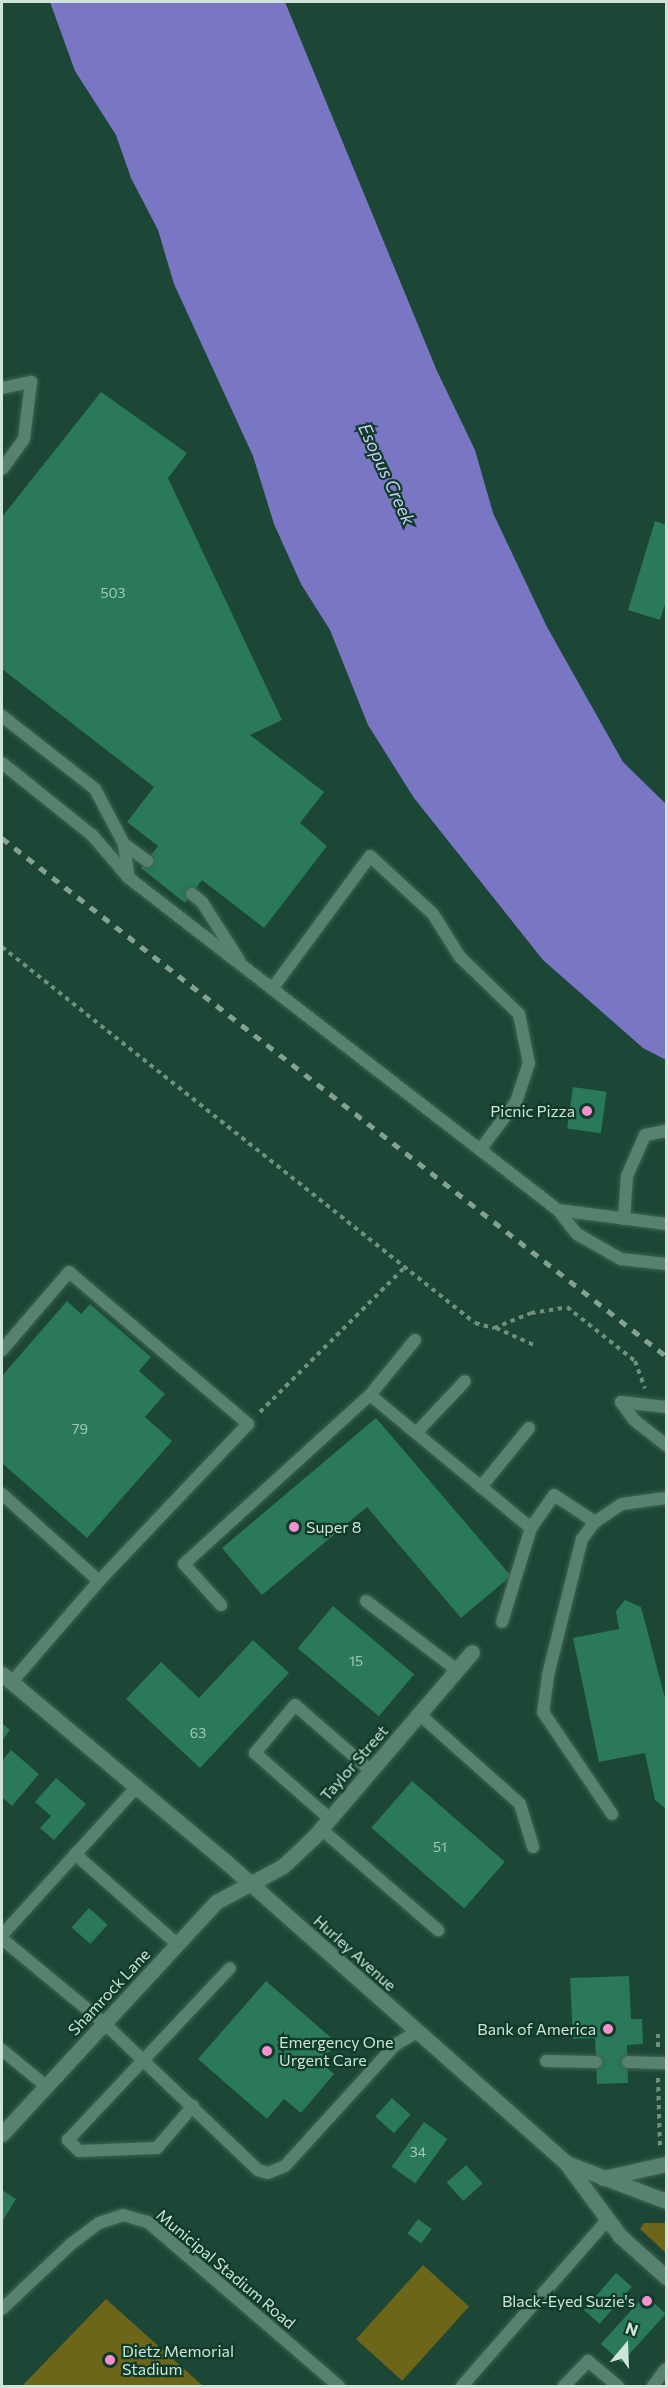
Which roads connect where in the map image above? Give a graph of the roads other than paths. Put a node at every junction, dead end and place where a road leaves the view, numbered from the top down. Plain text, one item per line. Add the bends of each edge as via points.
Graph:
1 (2, 388) edge
2 (2, 469) edge
3 (2, 716) edge
4 (2, 763) edge
5 (124, 844) junction
6 (147, 861) dead end
7 (129, 878) junction
8 (192, 894) dead end
9 (245, 968) junction
10 (272, 989) junction
11 (666, 1131) edge
12 (480, 1150) junction
13 (558, 1210) junction
14 (624, 1219) junction
15 (666, 1224) edge
16 (666, 1264) edge
17 (415, 1340) dead end
18 (2, 1350) edge
19 (465, 1381) dead end
20 (370, 1395) junction
21 (666, 1407) edge
22 (529, 1428) dead end
23 (416, 1433) junction
24 (666, 1445) edge
25 (481, 1487) junction
26 (2, 1494) edge
27 (666, 1498) edge
28 (595, 1522) junction
29 (531, 1528) junction
30 (99, 1581) junction
31 (366, 1601) dead end
32 (221, 1605) dead end
33 (502, 1622) dead end
34 (472, 1652) dead end
35 (457, 1670) junction
36 (6, 1679) edge
37 (419, 1714) junction
38 (371, 1771) junction
39 (135, 1789) junction
40 (612, 1814) dead end
41 (325, 1824) junction
42 (533, 1847) dead end
43 (75, 1854) junction
44 (250, 1884) junction
45 (438, 1930) dead end
46 (2, 1937) edge
47 (177, 1944) junction
48 (230, 1968) dead end
49 (104, 2023) junction
50 (417, 2032) junction
51 (2, 2050) edge
52 (145, 2061) junction
53 (546, 2061) dead end
54 (596, 2062) dead end
55 (628, 2062) dead end
56 (662, 2063) edge
57 (46, 2086) junction
58 (193, 2106) junction
59 (2, 2134) edge
60 (566, 2163) junction
61 (666, 2164) edge
62 (603, 2178) junction
63 (666, 2201) edge
64 (608, 2219) junction
65 (666, 2277) edge
66 (2, 2309) edge
67 (666, 2368) edge
68 (339, 2386) edge
69 (462, 2386) edge
70 (564, 2386) edge
71 (618, 2386) edge
72 (653, 2386) edge

1 - 2 lane via 32,382 24,439
3 - 5 lane via 95,789
4 - 7 lane via 92,835
5 - 6 lane
5 - 7 lane
7 - 9 lane
8 - 9 lane via 202,902
9 - 10 lane
10 - 12 lane
10 - 12 lane via 370,856 433,914 460,957 519,1014 529,1063 516,1102
11 - 14 lane via 645,1135 627,1176
12 - 13 lane
13 - 14 lane
13 - 16 lane via 594,1246 621,1259
14 - 15 lane
17 - 20 lane
18 - 30 lane via 69,1272 248,1424
19 - 23 lane
20 - 23 lane
20 - 32 lane via 184,1564
21 - 24 lane via 621,1402 634,1420
22 - 25 lane
23 - 25 lane
25 - 29 lane
26 - 30 lane
27 - 28 lane via 622,1504
28 - 29 lane via 554,1495
28 - 40 lane via 582,1539 548,1675 543,1712
29 - 33 lane
30 - 36 lane
31 - 35 lane
34 - 35 street, Taylor Street
35 - 37 street, Taylor Street
36 - 39 street, Hurley Avenue
37 - 38 street, Taylor Street
37 - 42 lane via 520,1804
38 - 41 street, Taylor Street
38 - 41 lane via 295,1705 255,1753
39 - 43 lane
39 - 44 street, Hurley Avenue
41 - 44 street, Taylor Street via 283,1866
41 - 45 lane
43 - 46 lane
43 - 47 lane
44 - 47 street, Shamrock Lane via 216,1902
44 - 50 street, Hurley Avenue
46 - 49 lane
47 - 49 street, Shamrock Lane
48 - 52 lane
49 - 52 lane
49 - 57 street, Shamrock Lane
50 - 58 lane via 395,2045 278,2172 258,2169
50 - 60 street, Hurley Avenue
51 - 57 lane
52 - 58 lane
52 - 58 lane via 68,2140 80,2151 157,2148
53 - 54 lane
55 - 56 lane
57 - 59 street, Shamrock Lane
60 - 62 street
60 - 64 street, Hurley Avenue
61 - 62 street
62 - 63 street
64 - 65 street, Hurley Avenue
64 - 69 lane
66 - 68 lane, Municipal Stadium Road via 71,2244 99,2223 123,2215 148,2222
67 - 72 lane
70 - 71 lane via 588,2361

